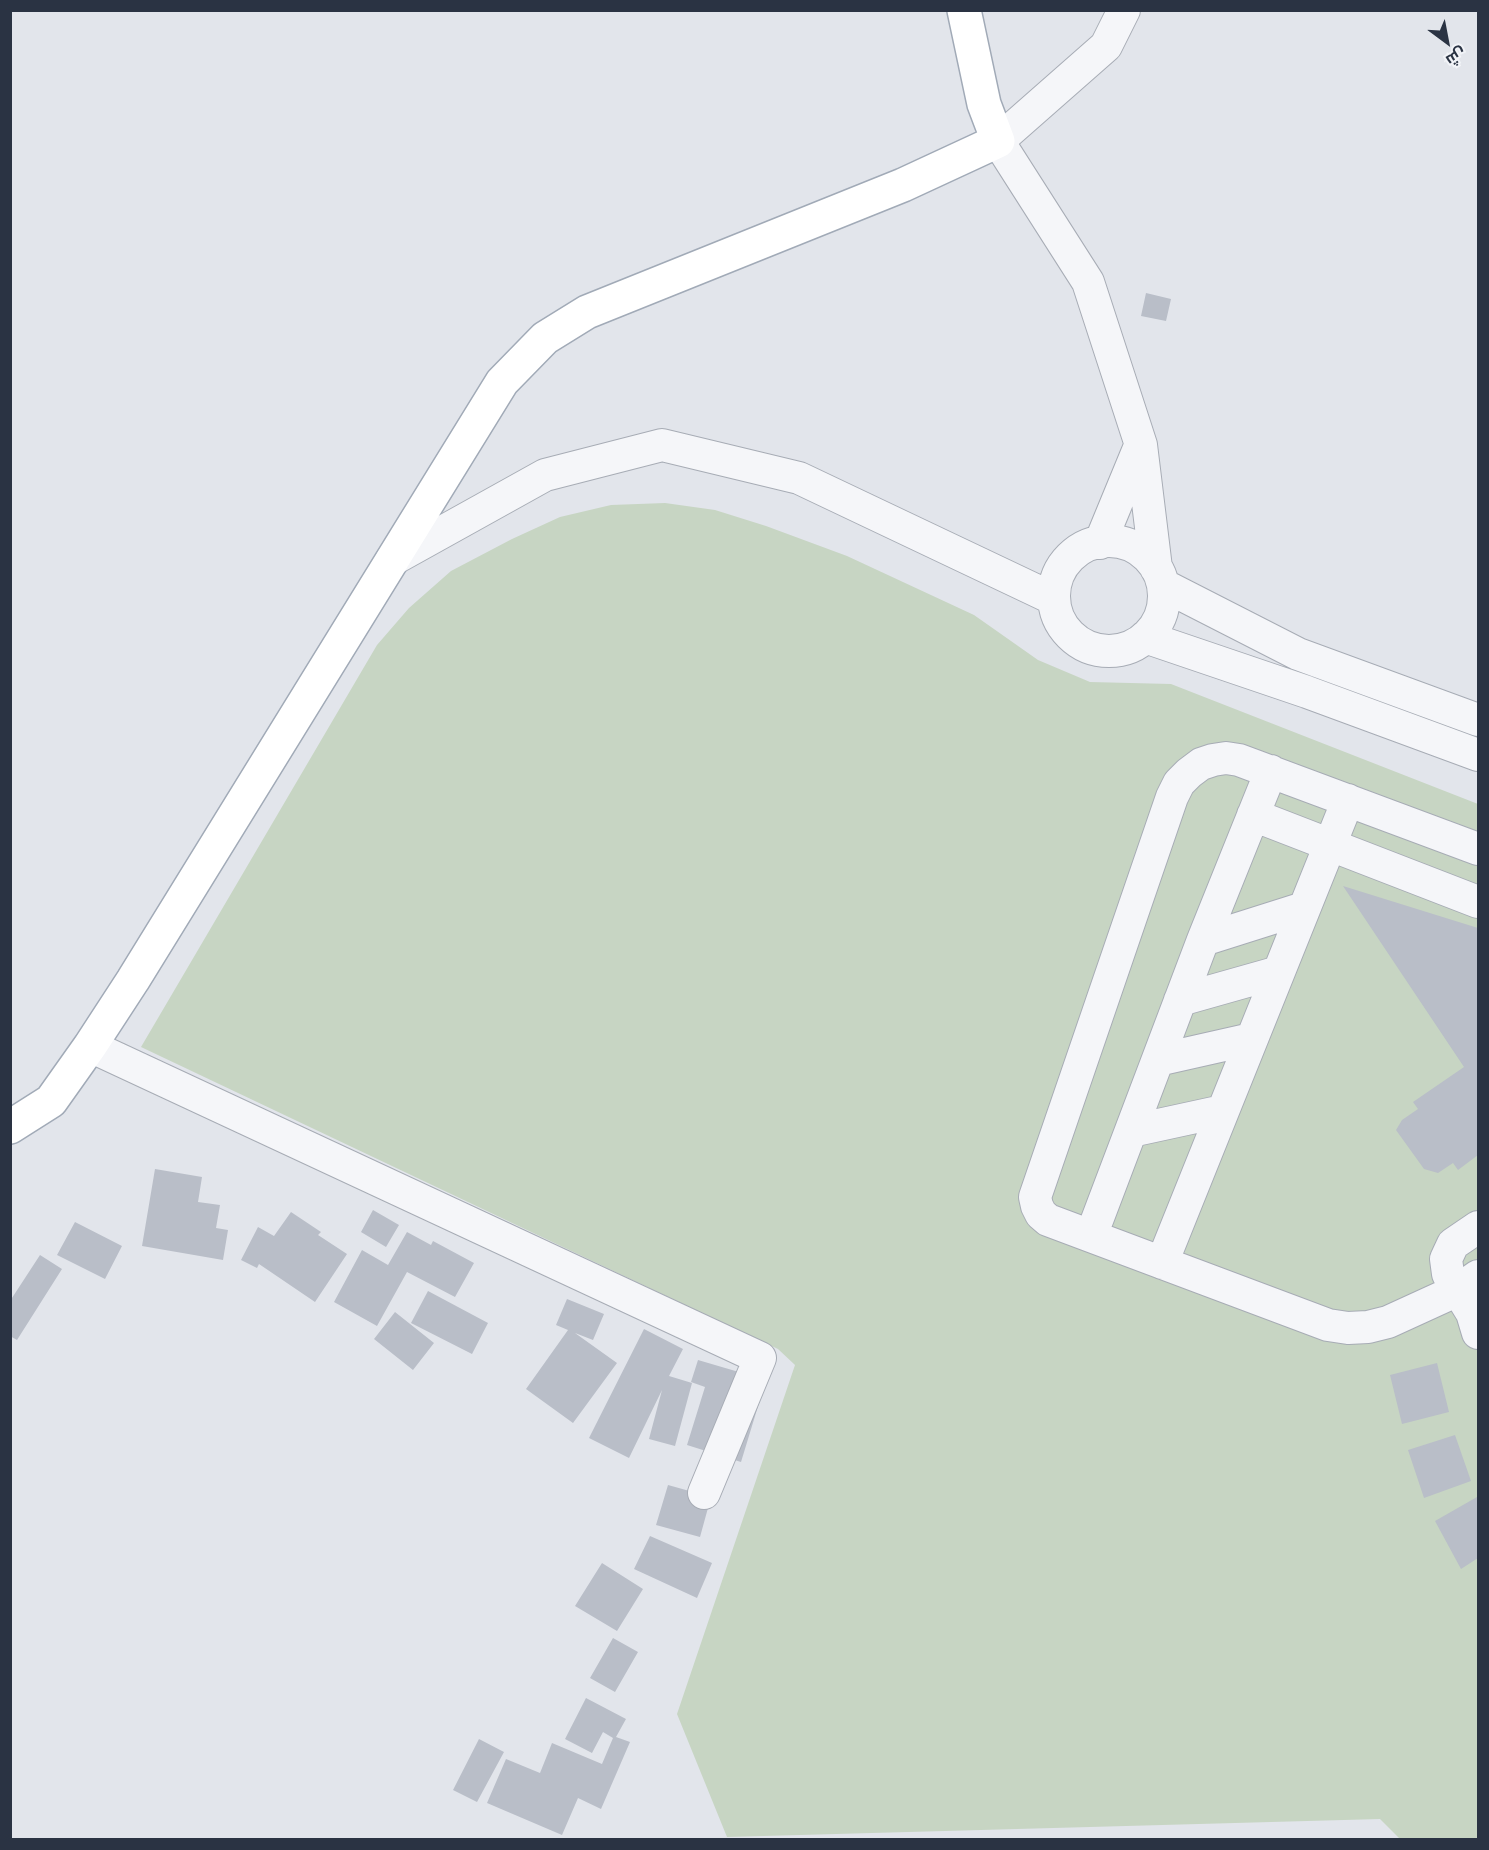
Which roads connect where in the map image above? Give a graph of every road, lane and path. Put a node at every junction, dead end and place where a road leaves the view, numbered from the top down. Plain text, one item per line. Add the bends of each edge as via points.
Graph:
1 (964, 10) edge
2 (1124, 10) edge
3 (998, 141) junction
4 (1141, 445) junction
5 (1100, 543) junction
6 (392, 560) junction
7 (1160, 577) junction
8 (1054, 599) junction
9 (1146, 637) junction
10 (1479, 720) edge
11 (1479, 755) edge
12 (1271, 771) junction
13 (1348, 800) junction
14 (1253, 815) junction
15 (1329, 845) junction
16 (1479, 849) edge
17 (1479, 902) edge
18 (1304, 908) junction
19 (1203, 940) junction
20 (1279, 972) junction
21 (1180, 1000) junction
22 (1251, 1039) junction
23 (90, 1046) junction
24 (1158, 1060) junction
25 (1223, 1111) junction
26 (10, 1127) edge
27 (1131, 1131) junction
28 (1479, 1227) edge
29 (1090, 1236) junction
30 (1162, 1263) junction
31 (1468, 1283) edge
32 (1479, 1333) edge
33 (704, 1493) dead end

1 - 3 main road via 984,104
2 - 3 street via 1106,46
3 - 4 street via 1088,282
3 - 6 main road via 903,185 587,312 545,338 502,382
4 - 5 street
4 - 7 street
5 - 7 street via 1128,544 1144,554
5 - 8 street via 1076,552 1064,566 1056,581
6 - 8 street via 545,476 662,445 799,478
6 - 23 main road
7 - 9 street via 1163,604
7 - 10 street via 1298,654
8 - 9 street via 1057,616 1079,643 1113,651
9 - 11 street
12 - 13 street
12 - 14 street
12 - 29 street via 1239,760 1213,760 1189,773 1172,797 1035,1197 1041,1214 1048,1220
13 - 15 street
13 - 16 street
14 - 15 street
14 - 19 street
15 - 17 street
15 - 18 street
18 - 19 street
18 - 20 street
19 - 21 street
20 - 21 street
20 - 22 street
21 - 24 street
22 - 24 street
22 - 25 street
23 - 26 main road via 51,1101
23 - 33 street via 760,1358
24 - 27 street
25 - 27 street
25 - 30 street
27 - 29 street
28 - 31 street via 1454,1244 1446,1259 1448,1274
29 - 30 street
30 - 31 street via 1328,1325 1348,1328 1388,1322
31 - 32 street

